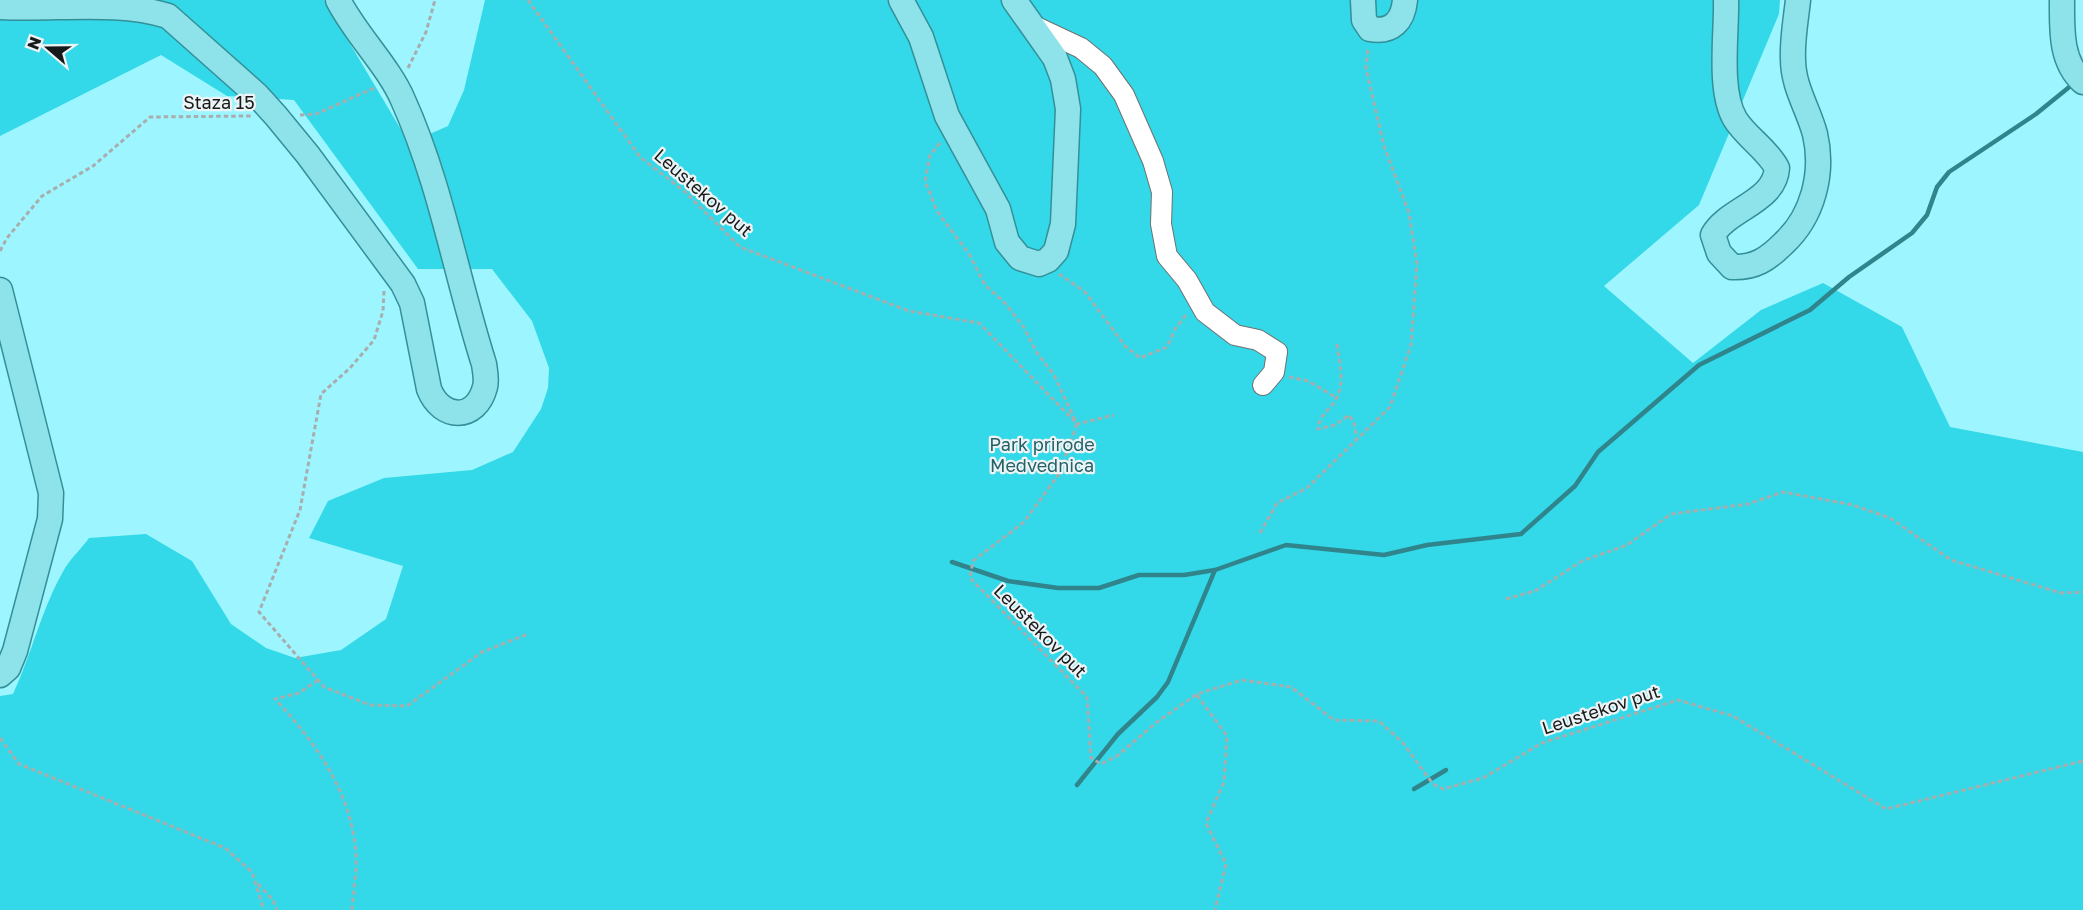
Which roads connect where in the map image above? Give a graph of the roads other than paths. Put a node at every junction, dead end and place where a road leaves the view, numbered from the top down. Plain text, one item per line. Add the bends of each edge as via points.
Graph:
1 (338, 0) edge
2 (901, 0) edge
3 (1014, 0) edge
4 (1363, 0) edge
5 (1405, 0) edge
6 (1726, 0) edge
7 (1798, 0) edge
8 (2062, 0) edge
9 (0, 7) edge
10 (1032, 25) junction
11 (2080, 79) edge
12 (0, 290) edge
13 (1268, 378) road end
14 (0, 675) edge

1 - 9 main road via 402,97 423,148 484,364 486,384 481,398 469,410 444,409 434,402 412,303 386,260 276,116 257,94 168,16 156,8 114,0
2 - 10 main road via 921,37 935,85 956,132 998,209 1007,242 1026,261 1043,262 1056,251 1063,224 1068,109 1055,58
3 - 10 main road
4 - 5 main road via 1364,20 1370,29 1382,31 1398,23
6 - 7 main road via 1729,107 1777,168 1772,186 1718,225 1713,236 1719,253 1732,267 1748,267 1774,254 1793,235 1815,192 1818,161 1814,133 1797,91 1792,60
8 - 11 main road via 2062,37 2069,64
10 - 13 lane via 1081,48 1103,66 1124,95 1162,192 1161,224 1167,256 1215,322 1235,336 1258,340 1277,352
12 - 14 main road via 51,493 50,519 15,651 8,668

